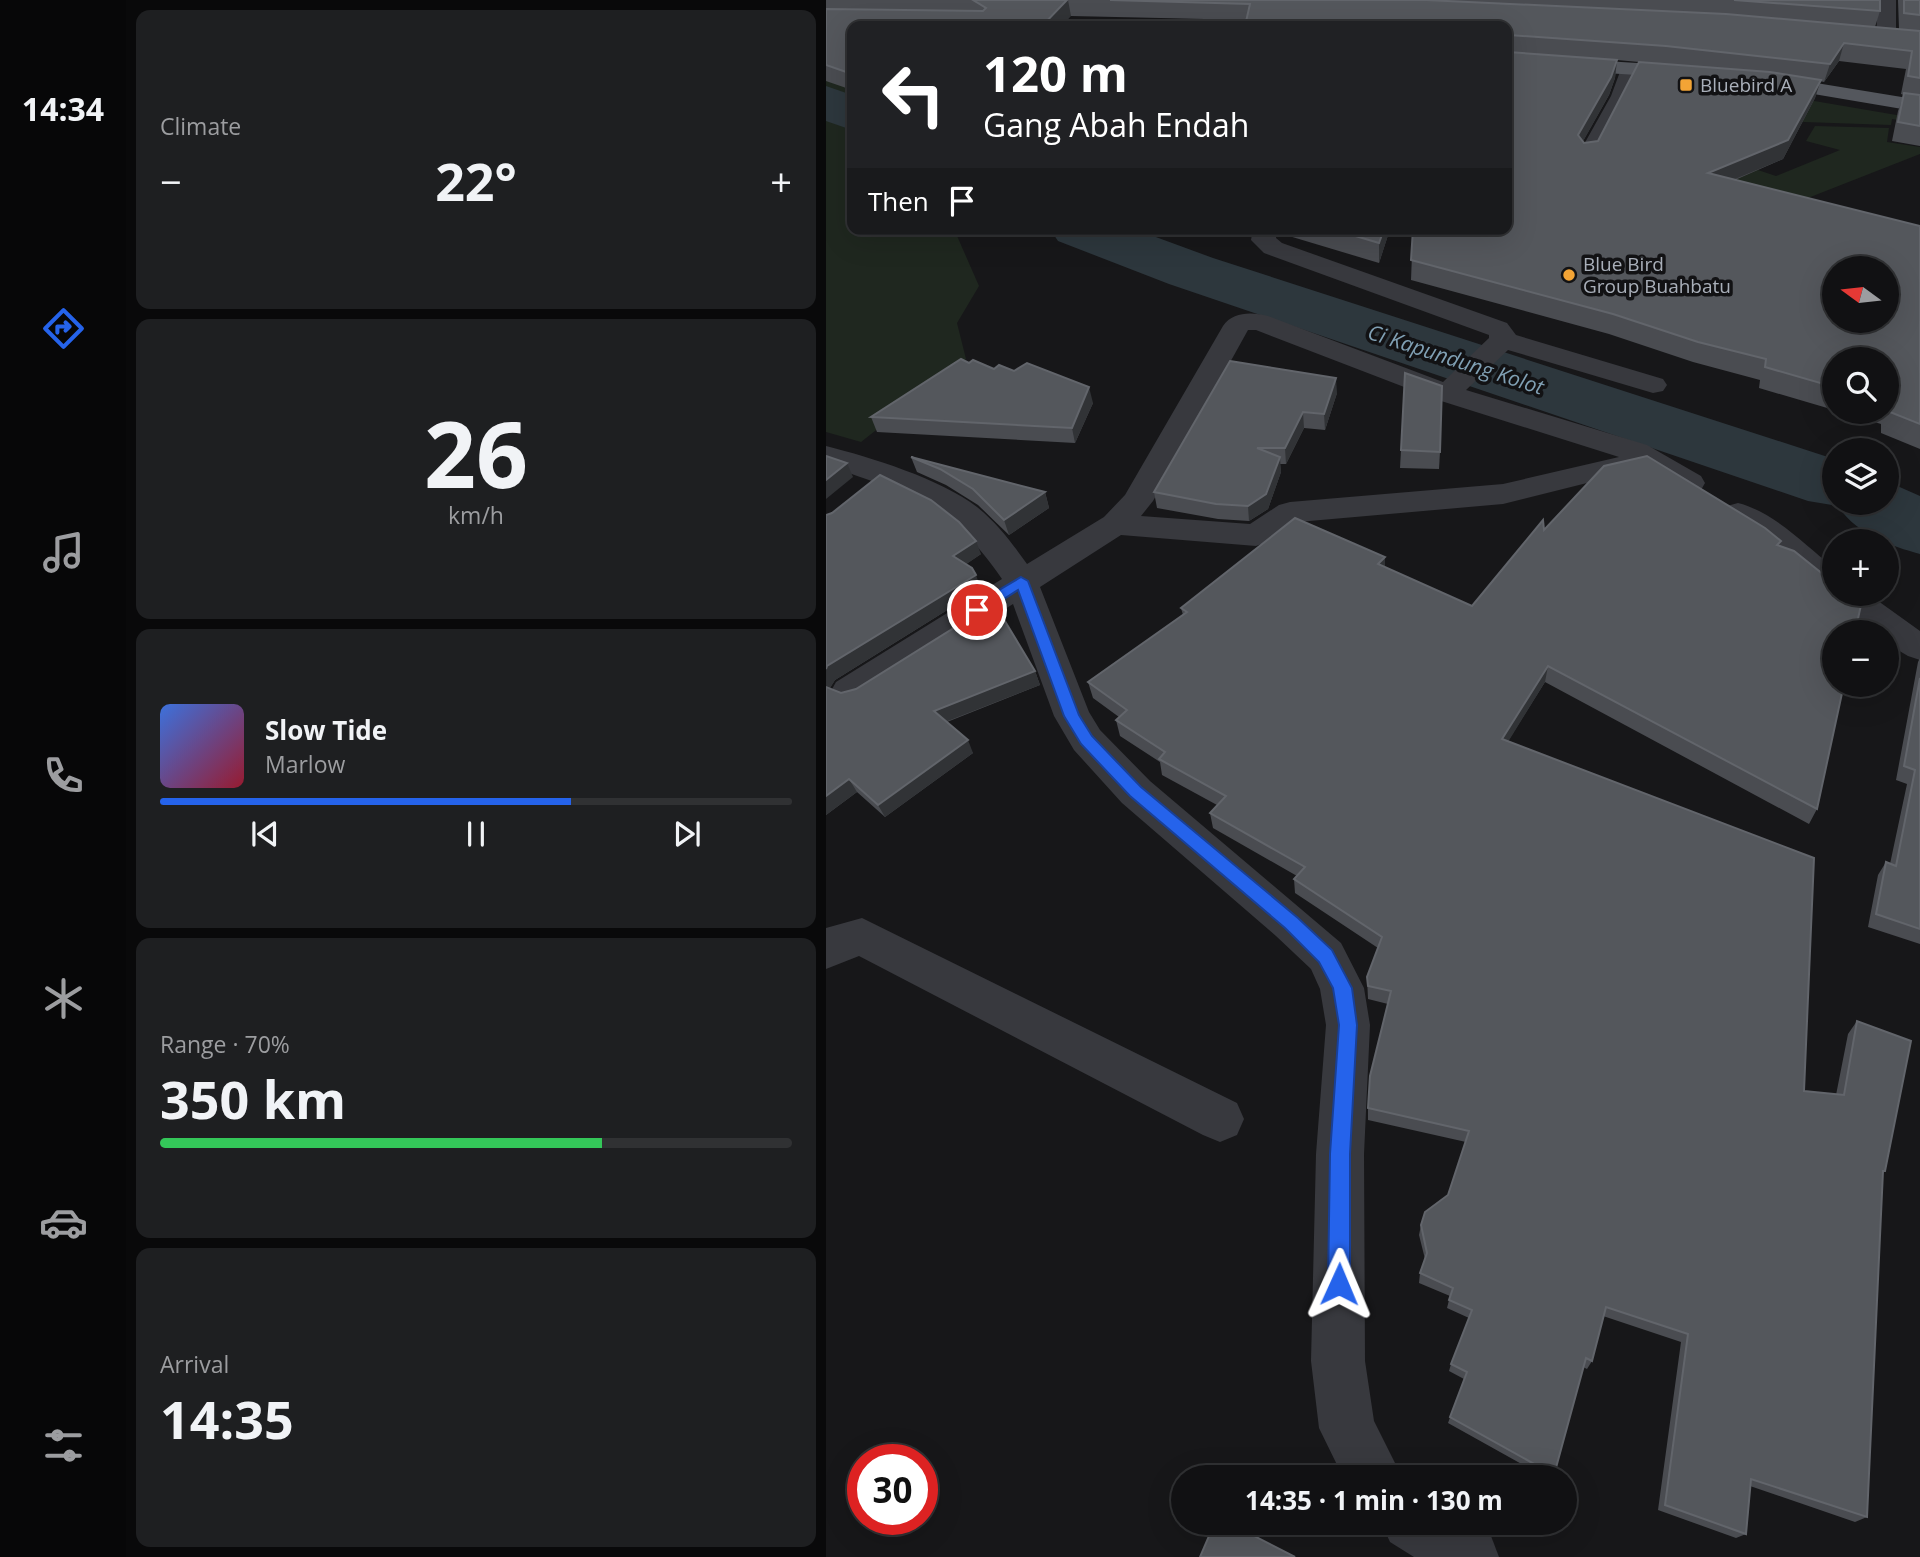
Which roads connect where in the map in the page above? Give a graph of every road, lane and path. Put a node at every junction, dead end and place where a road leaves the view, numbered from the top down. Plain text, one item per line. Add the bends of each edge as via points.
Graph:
1 (1224, 0) edge
2 (1887, 0) edge
3 (1242, 1) edge
4 (1229, 21) edge
5 (1909, 40) edge
6 (1512, 47) edge
7 (1512, 61) edge
8 (1629, 69) junction
9 (1920, 88) edge
10 (1920, 106) edge
11 (1587, 155) edge
12 (1264, 235) edge
13 (1498, 344) junction
14 (1653, 385) dead end
15 (1448, 394) junction
16 (1642, 455) junction
17 (826, 456) edge
18 (880, 474) junction
19 (851, 498) edge
20 (1115, 524) junction
21 (1822, 575) edge
22 (1021, 581) junction
23 (1861, 606) edge
24 (1920, 647) edge
25 (849, 691) edge
26 (826, 950) edge
27 (1220, 1119) dead end
28 (1367, 1465) edge
29 (1432, 1535) edge
30 (1470, 1557) edge

1 - 3 street
2 - 5 street via 1879,37
3 - 4 street
6 - 8 main road via 1709,68
7 - 8 main road
8 - 11 lane
9 - 10 main road via 1755,73
12 - 13 street via 1265,244 1273,248 1498,329 1503,334
13 - 14 street
13 - 15 street
15 - 16 street
15 - 20 street via 1259,322 1244,322 1236,326 1137,500
16 - 20 street via 1592,474 1503,494 1290,512 1256,535
16 - 21 street via 1772,535
17 - 18 street
18 - 19 street
18 - 22 street via 919,487 964,513 993,541
20 - 22 street
22 - 25 street
22 - 28 street via 1072,716 1087,740 1136,792 1326,956 1342,988 1348,1025 1340,1154 1338,1361 1347,1428
23 - 24 street
26 - 27 street via 862,937
29 - 30 street

